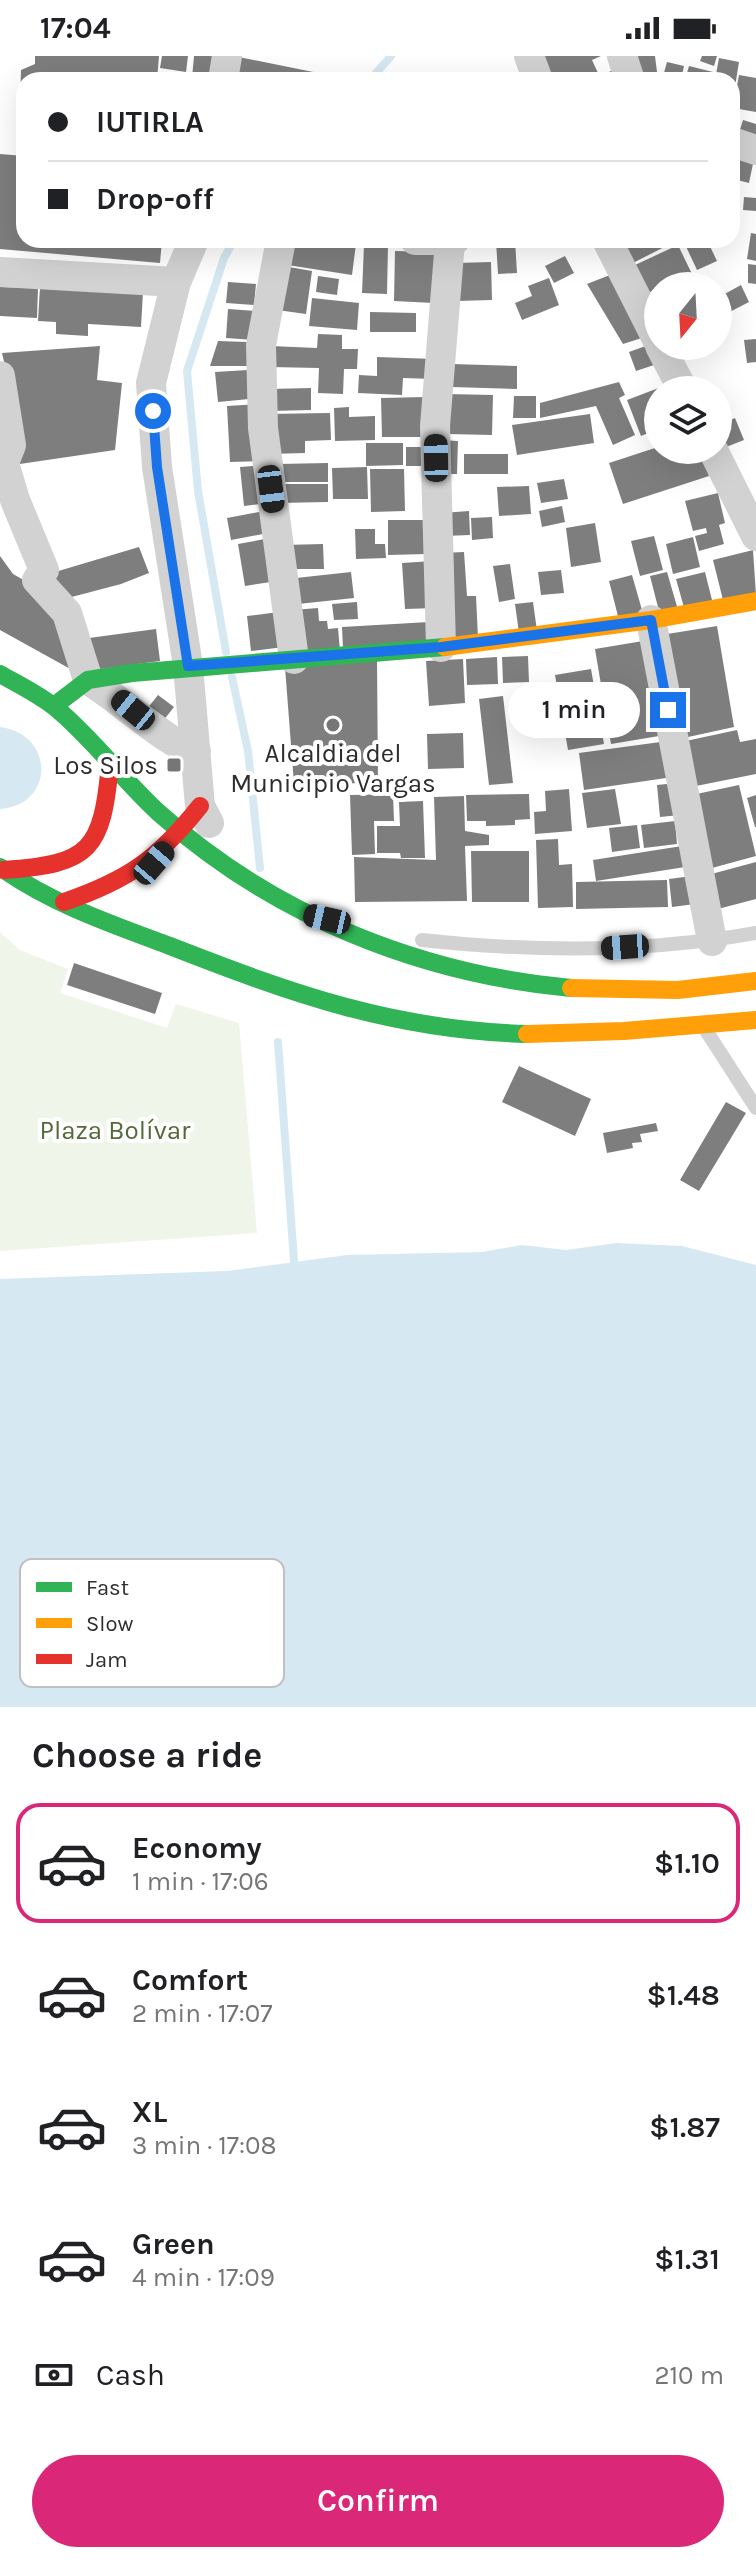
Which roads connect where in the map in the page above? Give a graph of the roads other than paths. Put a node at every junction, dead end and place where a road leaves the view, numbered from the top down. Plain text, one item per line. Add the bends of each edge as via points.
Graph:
1 (191, 248) edge
2 (279, 248) edge
3 (452, 248) edge
4 (611, 248) edge
5 (0, 272) edge
6 (176, 282) junction
7 (644, 314) edge
8 (0, 376) edge
9 (721, 464) edge
10 (7, 493) edge
11 (752, 519) edge
12 (756, 601) edge
13 (651, 620) junction
14 (441, 647) junction
15 (281, 660) junction
16 (201, 666) junction
17 (0, 674) edge
18 (88, 680) junction
19 (54, 706) junction
20 (196, 751) junction
21 (110, 764) junction
22 (200, 806) junction
23 (181, 832) junction
24 (231, 868) junction
25 (2, 869) edge
26 (64, 902) junction
27 (300, 913) junction
28 (756, 933) edge
29 (712, 941) junction
30 (756, 981) edge
31 (756, 1020) edge
32 (703, 1025) junction
33 (756, 1108) edge

1 - 6 street
2 - 15 street via 261,345
3 - 14 street via 435,426
4 - 7 street
5 - 6 street
6 - 16 street via 151,383 157,467
8 - 10 street via 11,445 4,463
9 - 11 street
10 - 18 street via 44,570 37,580 67,613
12 - 13 main road
13 - 14 main road
13 - 29 street
14 - 15 main road
15 - 16 main road
16 - 18 main road
16 - 20 street
17 - 19 main road
18 - 19 main road
18 - 20 street via 167,737
19 - 21 main road
20 - 22 street
21 - 23 main road
21 - 25 main road via 101,828 87,851 66,864
22 - 23 main road
22 - 24 street
23 - 24 main road
23 - 26 main road via 154,863 119,883
24 - 27 main road
25 - 26 main road
26 - 32 main road via 285,991 404,1023 494,1034 607,1034
27 - 29 lane via 408,939 505,949
27 - 30 main road via 360,941 525,986 618,993
28 - 29 lane
31 - 32 main road
32 - 33 lane

